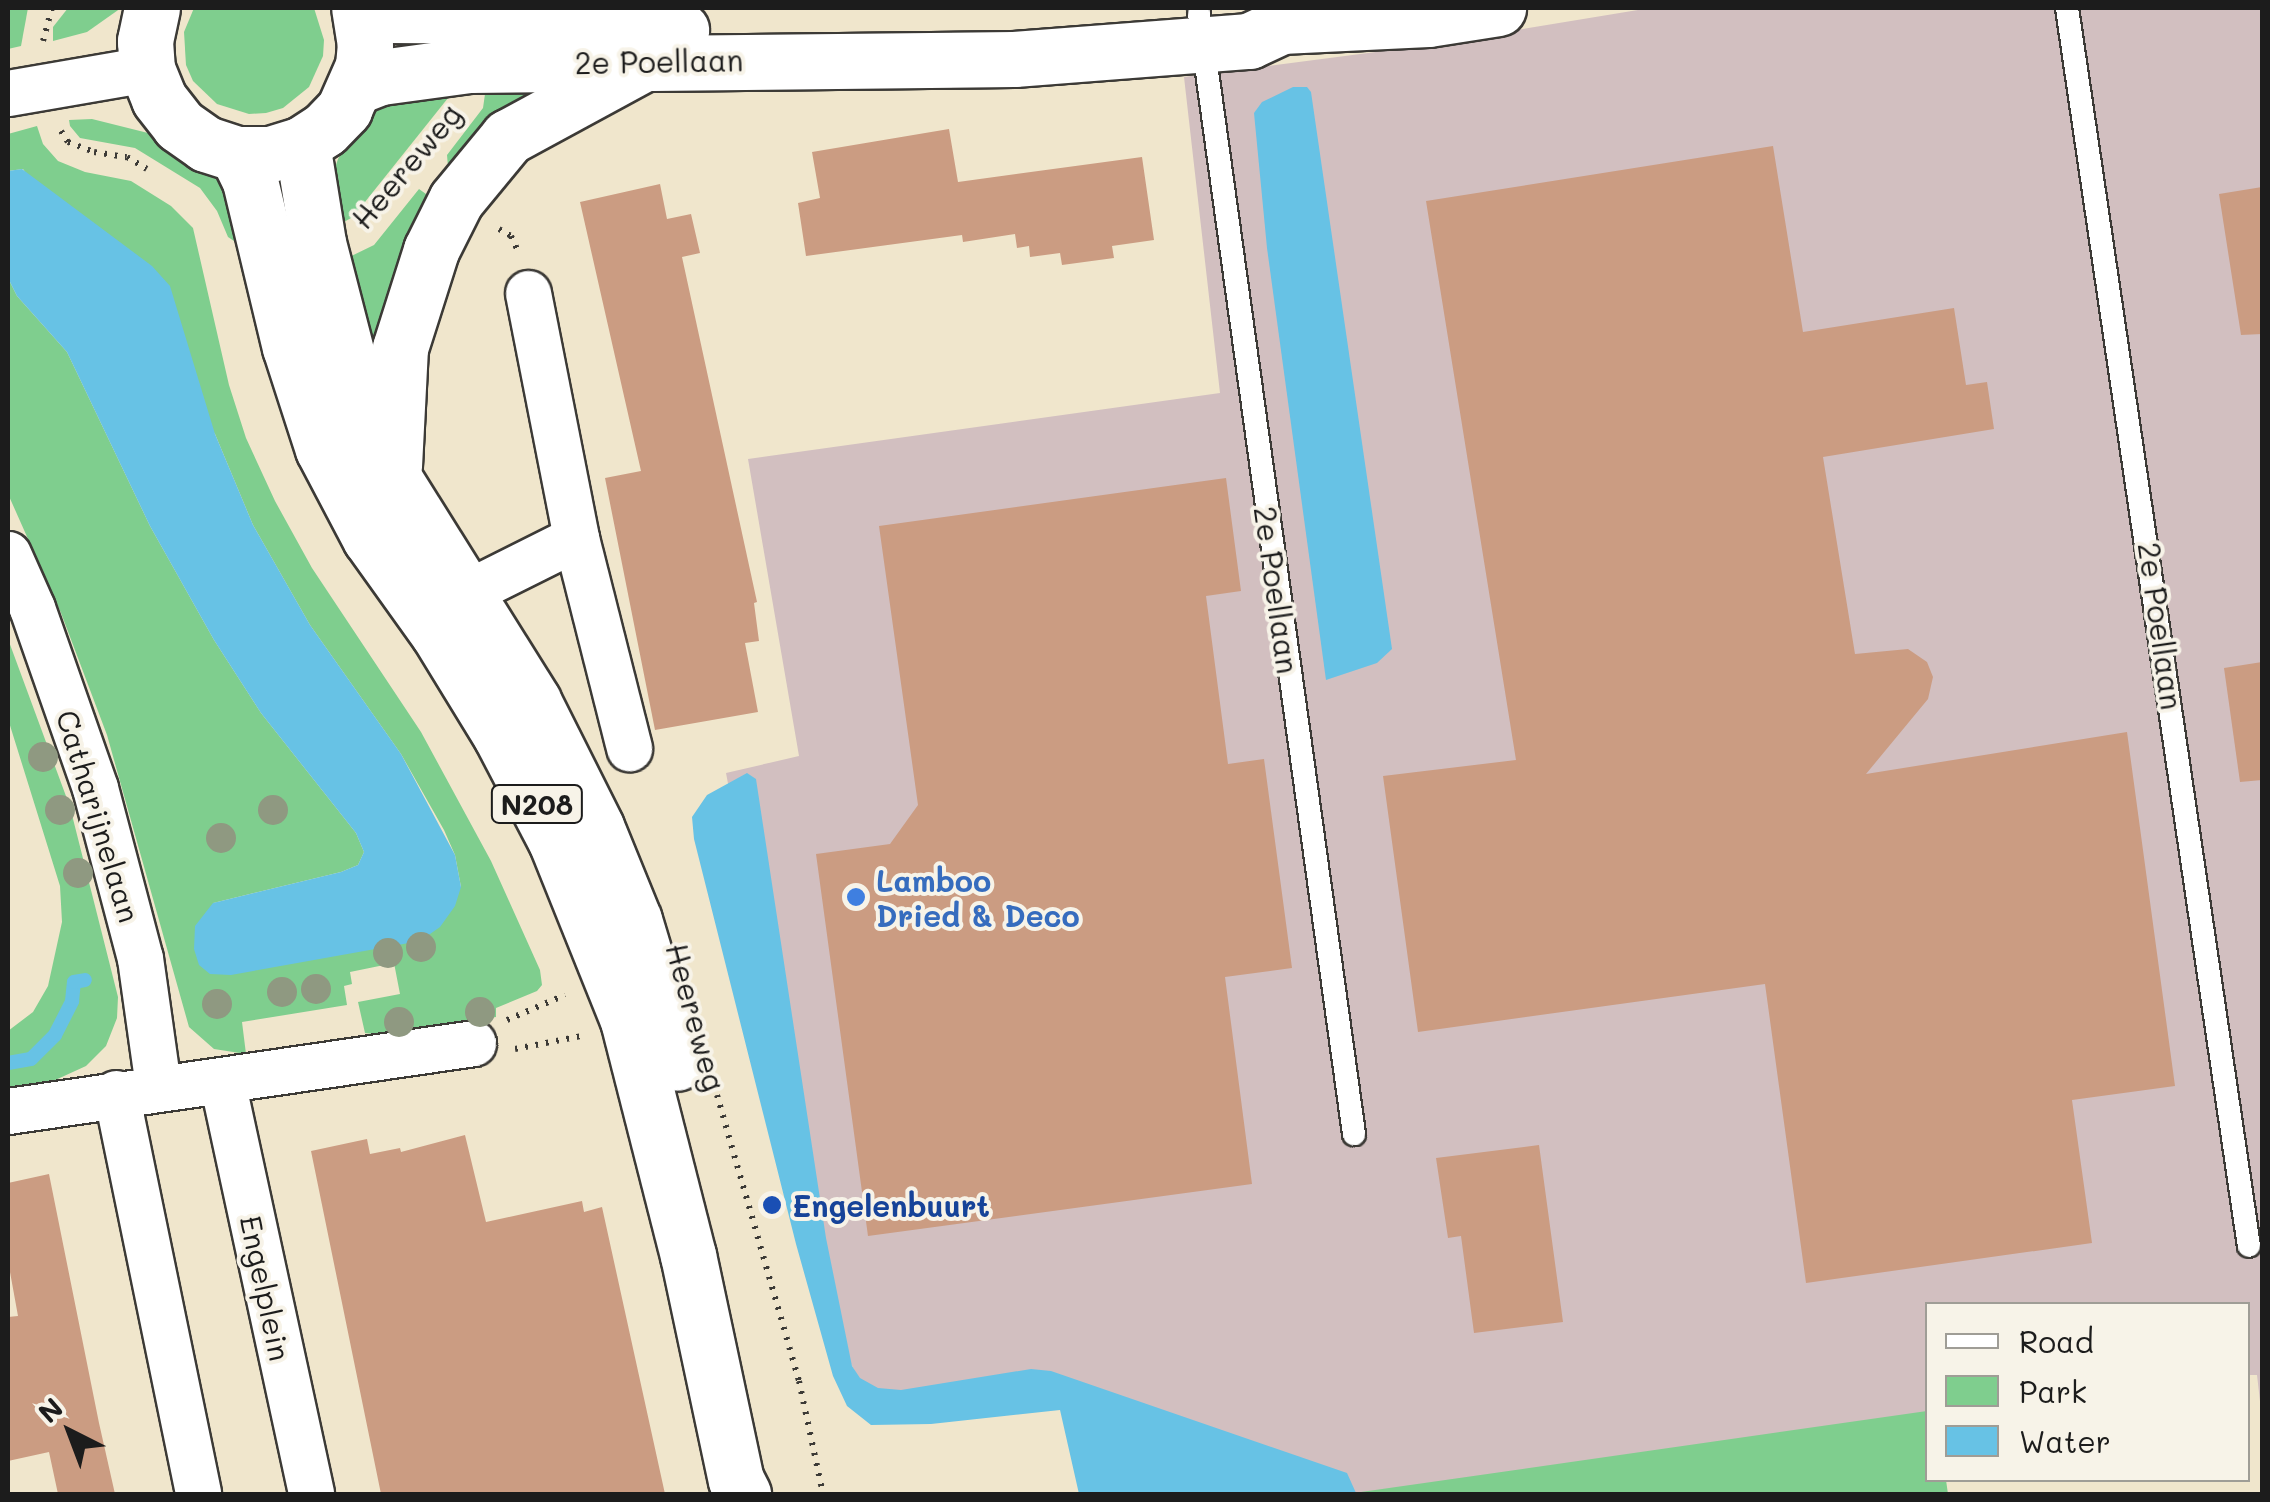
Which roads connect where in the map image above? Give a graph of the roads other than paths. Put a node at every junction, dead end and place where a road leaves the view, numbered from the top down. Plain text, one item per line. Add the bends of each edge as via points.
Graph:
1 (152, 8) edge
2 (362, 8) edge
3 (1498, 8) edge
4 (2068, 8) edge
5 (1201, 29) junction
6 (650, 60) junction
7 (148, 69) junction
8 (358, 86) junction
9 (8, 93) edge
10 (302, 144) junction
11 (237, 154) junction
12 (528, 293) dead end
13 (394, 479) junction
14 (576, 538) junction
15 (8, 554) edge
16 (408, 593) junction
17 (464, 594) junction
18 (629, 748) dead end
19 (473, 1043) road end
20 (222, 1081) junction
21 (137, 1090) junction
22 (8, 1111) edge
23 (1354, 1134) dead end
24 (2249, 1246) dead end
25 (198, 1494) edge
26 (311, 1494) edge
27 (743, 1494) edge
28 (771, 1494) edge

1 - 7 main road
2 - 5 main road, 2e Poellaan via 387,15 557,16 662,30
2 - 8 main road
3 - 5 main road, 2e Poellaan via 1428,19 1281,26 1250,41
4 - 24 lane, 2e Poellaan
5 - 6 main road, 2e Poellaan via 1014,59
5 - 23 lane, 2e Poellaan
6 - 8 main road, 2e Poellaan via 469,66
6 - 13 main road via 508,137 456,200 431,250 400,348
7 - 9 street
7 - 11 main road via 159,100 179,125
8 - 10 main road via 325,130
10 - 11 main road via 270,154
10 - 13 main road, Heereweg / N208 via 318,244 362,413
11 - 16 main road, N208 via 323,449
12 - 14 street
13 - 17 main road, Heereweg / N208
14 - 17 street
14 - 18 street
15 - 21 street, Catharijnelaan via 95,788 140,958
16 - 17 street
16 - 27 main road, N208 via 501,736 556,842 628,1020
17 - 28 main road, Heereweg / N208 via 532,701 596,826 634,920 665,1013 772,1469
19 - 20 street
20 - 21 street
20 - 26 street, Engelplein
21 - 22 street
21 - 25 street

